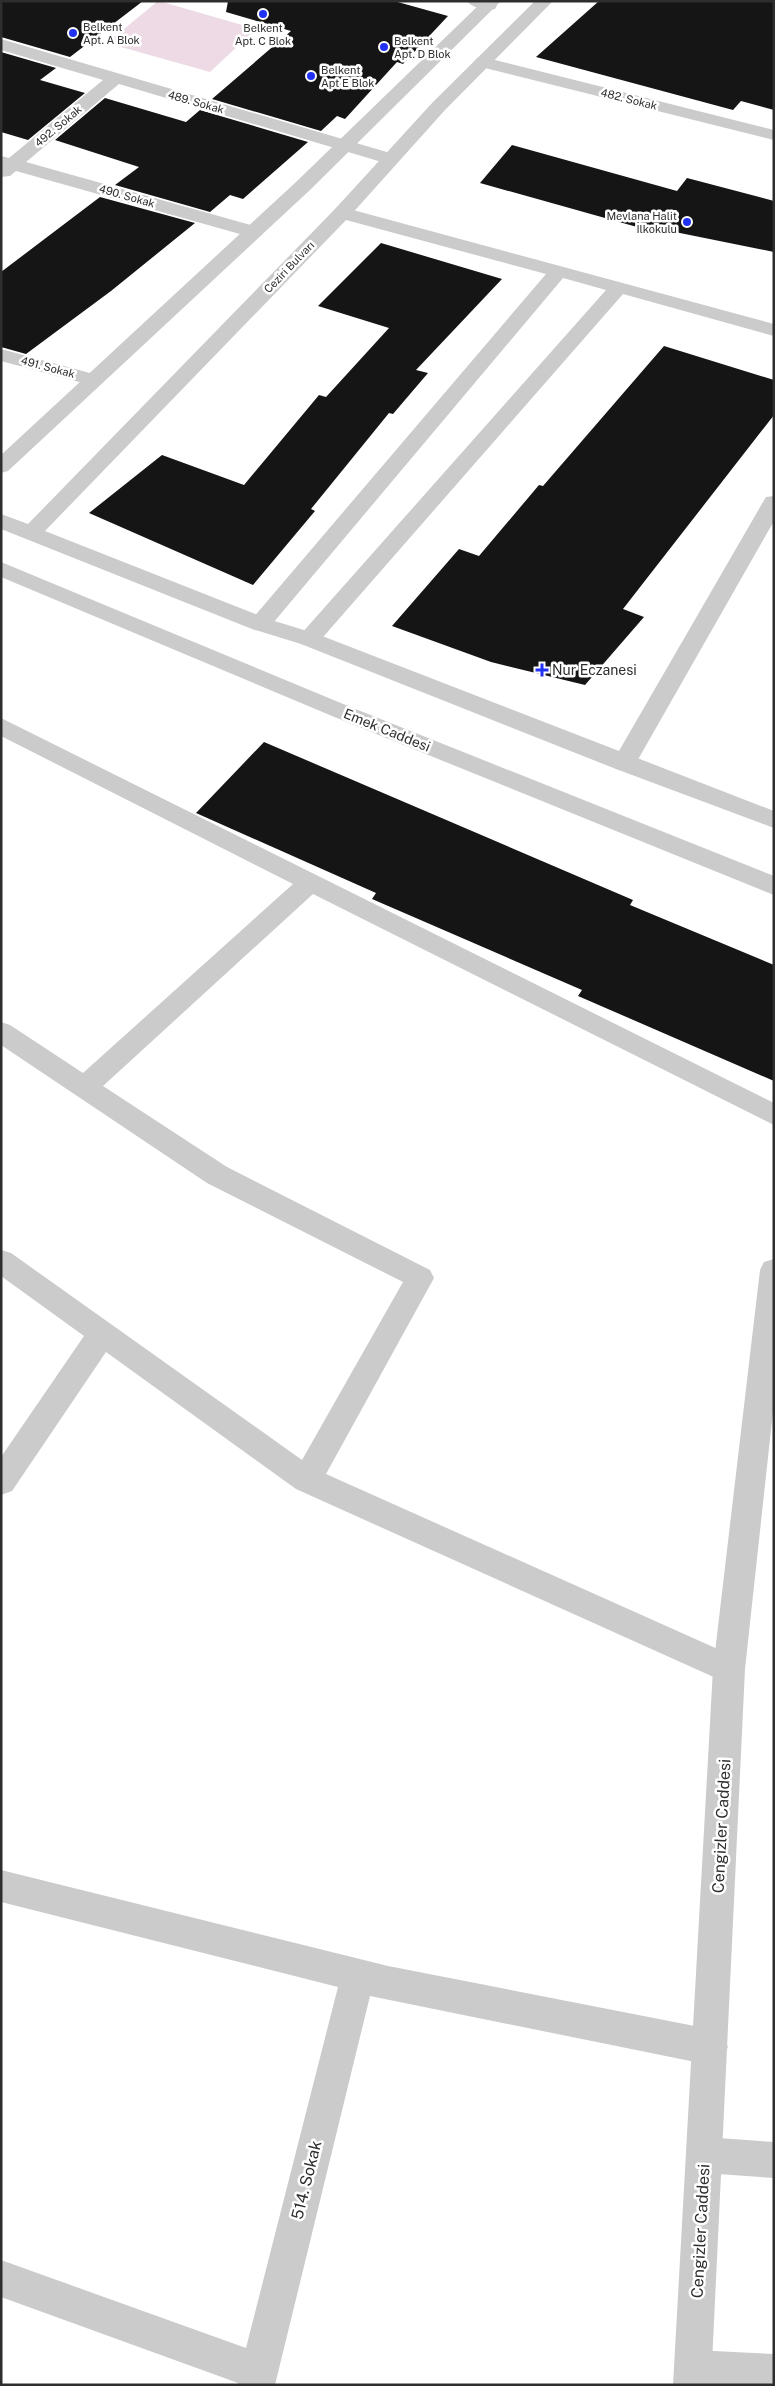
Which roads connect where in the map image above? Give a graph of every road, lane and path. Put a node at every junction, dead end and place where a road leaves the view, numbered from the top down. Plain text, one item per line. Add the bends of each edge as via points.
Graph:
1 (544, 1) edge
2 (485, 3) edge
3 (1, 44) edge
4 (483, 62) junction
5 (115, 78) junction
6 (774, 135) edge
7 (346, 144) junction
8 (391, 159) junction
9 (5, 166) edge
10 (342, 212) junction
11 (254, 232) junction
12 (558, 272) junction
13 (619, 287) junction
14 (774, 330) edge
15 (1, 355) edge
16 (94, 380) junction
17 (1, 467) edge
18 (774, 502) edge
19 (1, 521) edge
20 (32, 532) junction
21 (1, 569) edge
22 (260, 624) junction
23 (310, 639) junction
24 (1, 726) edge
25 (624, 763) junction
26 (774, 820) edge
27 (312, 882) junction
28 (774, 886) edge
29 (1, 1032) edge
30 (85, 1087) junction
31 (774, 1115) edge
32 (1, 1261) edge
33 (774, 1270) edge
34 (102, 1334) junction
35 (307, 1480) junction
36 (1, 1482) edge
37 (729, 1669) junction
38 (1, 1886) edge
39 (358, 1976) junction
40 (710, 2046) junction
41 (704, 2155) junction
42 (774, 2160) edge
43 (1, 2278) edge
44 (774, 2373) edge
45 (693, 2377) edge
46 (257, 2378) edge

1 - 4 street, Ceziri Bulvarı
2 - 7 street
3 - 5 street, 489. Sokak
4 - 6 street, 482. Sokak
4 - 8 street, Ceziri Bulvarı
5 - 7 street, 489. Sokak
5 - 9 street, 492. Sokak
7 - 8 street, 489. Sokak
7 - 11 street
8 - 10 street, Ceziri Bulvarı
9 - 11 street, 490. Sokak
10 - 12 street
10 - 20 street, Ceziri Bulvarı
11 - 16 street
12 - 13 street
12 - 22 street
13 - 14 street
13 - 23 street
15 - 16 street, 491. Sokak
16 - 17 street
18 - 25 street
19 - 20 street
20 - 22 street
21 - 28 street, Emek Caddesi
22 - 23 street
23 - 25 street
24 - 27 street
25 - 26 street
27 - 30 street
27 - 31 street
29 - 30 street
30 - 35 street via 217,1175 420,1278
32 - 34 street
33 - 37 street, Cengizler Caddesi
34 - 35 street
34 - 36 street
35 - 37 street
37 - 40 street, Cengizler Caddesi
38 - 39 street
39 - 40 street
39 - 46 street, 514. Sokak
40 - 41 street, Cengizler Caddesi
41 - 42 street
41 - 45 street, Cengizler Caddesi
43 - 46 street
44 - 45 street

